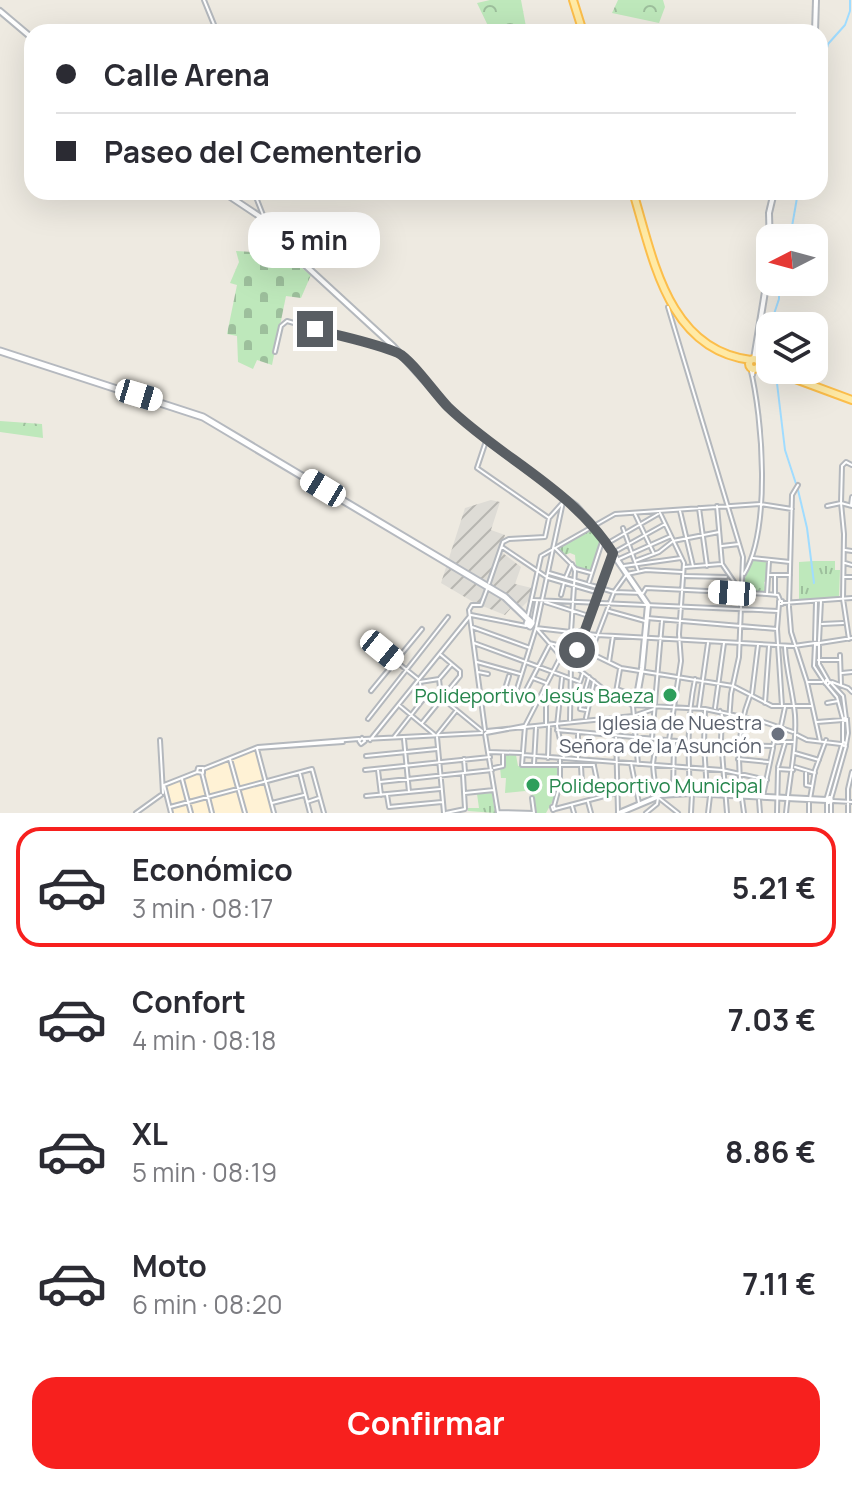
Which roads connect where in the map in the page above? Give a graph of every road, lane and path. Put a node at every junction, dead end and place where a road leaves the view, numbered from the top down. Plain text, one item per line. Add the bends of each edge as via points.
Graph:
1 (204, 0) edge
2 (573, 0) edge
3 (816, 0) edge
4 (0, 11) edge
5 (214, 24) edge
6 (580, 24) edge
7 (815, 24) edge
8 (24, 31) edge
9 (235, 200) edge
10 (257, 200) edge
11 (636, 200) edge
12 (772, 200) edge
13 (265, 220) junction
14 (769, 224) edge
15 (668, 307) dead end
16 (0, 351) edge
17 (275, 352) dead end
18 (400, 353) junction
19 (756, 365) edge
20 (756, 376) edge
21 (808, 384) edge
22 (852, 400) edge
23 (486, 440) junction
24 (852, 465) edge
25 (797, 486) dead end
26 (852, 497) edge
27 (564, 500) junction
28 (841, 503) junction
29 (760, 504) junction
30 (717, 506) junction
31 (729, 506) junction
32 (827, 506) dead end
33 (852, 506) edge
34 (699, 508) junction
35 (680, 509) junction
36 (792, 509) junction
37 (635, 512) junction
38 (659, 512) junction
39 (549, 518) junction
40 (640, 524) junction
41 (665, 524) junction
42 (594, 526) junction
43 (623, 528) dead end
44 (720, 532) junction
45 (625, 533) junction
46 (844, 534) junction
47 (645, 535) junction
48 (703, 535) junction
49 (852, 535) edge
50 (671, 536) junction
51 (686, 538) junction
52 (605, 541) junction
53 (673, 541) junction
54 (740, 544) junction
55 (629, 545) junction
56 (650, 545) junction
57 (721, 546) junction
58 (501, 547) junction
59 (554, 548) junction
60 (844, 550) junction
61 (852, 551) edge
62 (613, 553) junction
63 (633, 553) junction
64 (654, 554) junction
65 (682, 557) junction
66 (752, 558) junction
67 (618, 560) junction
68 (769, 560) junction
69 (790, 562) junction
70 (636, 563) junction
71 (844, 563) junction
72 (572, 564) junction
73 (722, 564) junction
74 (852, 565) edge
75 (693, 566) junction
76 (707, 566) junction
77 (622, 567) junction
78 (684, 567) junction
79 (538, 571) junction
80 (639, 571) junction
81 (549, 573) junction
82 (592, 574) junction
83 (627, 574) junction
84 (684, 574) junction
85 (744, 574) junction
86 (769, 575) junction
87 (775, 575) junction
88 (790, 575) junction
89 (728, 576) junction
90 (843, 577) junction
91 (852, 577) edge
92 (548, 578) junction
93 (566, 578) junction
94 (574, 580) junction
95 (565, 583) junction
96 (588, 585) junction
97 (574, 586) junction
98 (487, 587) junction
99 (599, 588) junction
100 (682, 590) junction
101 (614, 592) junction
102 (740, 592) junction
103 (598, 593) junction
104 (643, 594) junction
105 (767, 594) junction
106 (561, 595) dead end
107 (775, 595) junction
108 (852, 598) edge
109 (843, 599) junction
110 (531, 600) junction
111 (828, 600) junction
112 (537, 601) junction
113 (542, 601) junction
114 (809, 601) junction
115 (816, 601) junction
116 (821, 601) junction
117 (573, 602) junction
118 (781, 602) junction
119 (595, 603) junction
120 (789, 603) junction
121 (609, 604) junction
122 (648, 605) junction
123 (680, 607) junction
124 (816, 608) junction
125 (741, 609) junction
126 (821, 609) junction
127 (572, 611) junction
128 (607, 611) junction
129 (778, 611) junction
130 (470, 616) junction
131 (448, 617) dead end
132 (590, 617) junction
133 (646, 620) junction
134 (662, 620) junction
135 (679, 622) junction
136 (529, 623) junction
137 (845, 623) junction
138 (820, 624) junction
139 (471, 626) junction
140 (741, 626) junction
141 (422, 629) dead end
142 (777, 629) junction
143 (571, 632) junction
144 (578, 633) junction
145 (584, 633) junction
146 (597, 635) junction
147 (613, 635) junction
148 (644, 638) junction
149 (661, 638) junction
150 (680, 639) junction
151 (375, 640) dead end
152 (851, 640) edge
153 (708, 641) junction
154 (724, 642) junction
155 (473, 643) junction
156 (740, 643) junction
157 (817, 643) junction
158 (550, 644) junction
159 (758, 644) junction
160 (769, 645) junction
161 (778, 645) junction
162 (785, 646) junction
163 (794, 646) junction
164 (529, 647) junction
165 (570, 648) junction
166 (577, 650) junction
167 (590, 653) junction
168 (439, 654) junction
169 (561, 655) junction
170 (818, 660) junction
171 (395, 661) junction
172 (475, 662) junction
173 (525, 662) junction
174 (571, 663) junction
175 (609, 663) junction
176 (451, 664) junction
177 (538, 667) junction
178 (621, 668) junction
179 (407, 670) junction
180 (477, 672) junction
181 (553, 672) junction
182 (583, 672) junction
183 (642, 672) junction
184 (852, 672) edge
185 (841, 673) junction
186 (488, 674) dead end
187 (657, 674) junction
188 (521, 675) junction
189 (562, 675) junction
190 (678, 675) junction
191 (509, 676) dead end
192 (589, 676) junction
193 (532, 678) junction
194 (695, 678) junction
195 (439, 679) junction
196 (571, 679) junction
197 (595, 680) junction
198 (703, 680) junction
199 (419, 681) junction
200 (580, 681) junction
201 (807, 682) junction
202 (827, 682) junction
203 (547, 683) junction
204 (719, 683) junction
205 (588, 684) junction
206 (838, 685) junction
207 (733, 686) junction
208 (593, 687) junction
209 (617, 689) junction
210 (371, 691) dead end
211 (585, 691) junction
212 (516, 692) junction
213 (852, 692) edge
214 (592, 693) junction
215 (524, 694) junction
216 (751, 695) junction
217 (637, 696) junction
218 (539, 697) junction
219 (442, 698) junction
220 (546, 698) junction
221 (615, 698) junction
222 (422, 700) junction
223 (554, 700) dead end
224 (839, 701) junction
225 (765, 703) junction
226 (827, 703) dead end
227 (580, 704) junction
228 (399, 705) junction
229 (633, 705) junction
230 (589, 706) junction
231 (811, 706) junction
232 (673, 707) junction
233 (784, 707) junction
234 (794, 707) junction
235 (655, 708) junction
236 (689, 708) junction
237 (699, 709) junction
238 (705, 709) junction
239 (457, 710) junction
240 (587, 710) junction
241 (722, 712) junction
242 (411, 714) junction
243 (633, 716) junction
244 (743, 716) junction
245 (368, 719) dead end
246 (845, 719) junction
247 (585, 720) junction
248 (852, 720) edge
249 (570, 721) junction
250 (729, 721) dead end
251 (422, 723) junction
252 (557, 723) junction
253 (816, 723) junction
254 (548, 724) junction
255 (536, 725) junction
256 (525, 726) junction
257 (775, 726) junction
258 (782, 728) junction
259 (557, 730) junction
260 (484, 732) junction
261 (578, 732) junction
262 (794, 733) junction
263 (616, 735) junction
264 (437, 736) junction
265 (636, 737) junction
266 (404, 738) junction
267 (393, 739) junction
268 (652, 739) junction
269 (160, 740) dead end
270 (370, 740) junction
271 (663, 740) junction
272 (826, 740) junction
273 (671, 741) junction
274 (786, 741) junction
275 (820, 741) junction
276 (687, 742) junction
277 (794, 742) junction
278 (704, 744) junction
279 (774, 744) junction
280 (844, 744) junction
281 (721, 745) junction
282 (561, 746) junction
283 (739, 746) junction
284 (578, 747) junction
285 (256, 748) junction
286 (438, 749) junction
287 (852, 749) edge
288 (405, 752) junction
289 (489, 752) junction
290 (794, 752) junction
291 (503, 753) junction
292 (523, 754) junction
293 (366, 756) dead end
294 (490, 757) junction
295 (534, 757) junction
296 (230, 758) junction
297 (548, 758) junction
298 (464, 759) junction
299 (560, 759) junction
300 (564, 759) junction
301 (738, 759) junction
302 (578, 760) junction
303 (820, 760) junction
304 (439, 762) junction
305 (616, 762) junction
306 (594, 763) junction
307 (631, 763) junction
308 (771, 763) junction
309 (638, 764) junction
310 (581, 765) junction
311 (652, 765) junction
312 (406, 766) junction
313 (534, 766) junction
314 (560, 766) junction
315 (673, 767) junction
316 (689, 768) junction
317 (778, 768) junction
318 (378, 769) junction
319 (492, 769) junction
320 (793, 769) junction
321 (365, 770) dead end
322 (705, 770) junction
323 (723, 770) junction
324 (299, 772) junction
325 (806, 772) junction
326 (852, 772) edge
327 (200, 773) junction
328 (464, 773) junction
329 (739, 773) junction
330 (815, 773) junction
331 (440, 776) junction
332 (182, 779) junction
333 (408, 779) junction
334 (767, 780) junction
335 (266, 781) junction
336 (655, 781) junction
337 (380, 782) junction
338 (582, 784) dead end
339 (636, 786) junction
340 (812, 786) junction
341 (238, 789) junction
342 (442, 789) junction
343 (626, 789) dead end
344 (494, 790) junction
345 (409, 792) junction
346 (617, 792) junction
347 (164, 793) junction
348 (464, 793) junction
349 (673, 793) junction
350 (691, 793) junction
351 (305, 794) junction
352 (387, 794) junction
353 (708, 794) junction
354 (381, 795) junction
355 (366, 796) dead end
356 (658, 796) junction
357 (726, 796) junction
358 (208, 797) junction
359 (600, 797) junction
360 (742, 797) junction
361 (320, 798) junction
362 (532, 798) dead end
363 (760, 798) junction
364 (776, 799) junction
365 (787, 800) junction
366 (829, 800) junction
367 (588, 801) junction
368 (809, 801) junction
369 (847, 801) junction
370 (188, 802) junction
371 (307, 802) junction
372 (443, 802) junction
373 (852, 802) edge
374 (272, 803) junction
375 (639, 804) junction
376 (572, 805) junction
377 (170, 807) junction
378 (555, 809) edge
379 (548, 812) edge
380 (136, 813) edge
381 (171, 813) edge
382 (191, 813) edge
383 (212, 813) edge
384 (245, 813) edge
385 (274, 813) edge
386 (310, 813) edge
387 (324, 813) edge
388 (445, 813) edge
389 (498, 813) edge
390 (517, 813) edge
391 (534, 813) edge
392 (574, 813) edge
393 (591, 813) edge
394 (618, 813) edge
395 (646, 813) edge
396 (678, 813) edge
397 (691, 813) edge
398 (708, 813) edge
399 (727, 813) edge
400 (744, 813) edge
401 (760, 813) edge
402 (777, 813) edge
403 (786, 813) edge
404 (809, 813) edge
405 (829, 813) edge
406 (848, 813) edge

1 - 5 street
2 - 6 main road
3 - 7 street
4 - 8 street
9 - 13 street
10 - 13 street
11 - 19 main road via 670,305 695,335
12 - 14 street
13 - 18 street via 281,249
15 - 31 street
16 - 98 main road via 203,417
17 - 18 street via 287,321
18 - 23 street
20 - 29 street via 764,480
21 - 22 main road
23 - 27 street
23 - 39 street via 477,468
24 - 28 street via 842,466
25 - 36 street
26 - 33 street
27 - 39 street
27 - 42 street
27 - 59 street
28 - 32 street
28 - 33 street
28 - 46 street
29 - 31 street
29 - 36 street
29 - 66 street
30 - 31 street
30 - 34 street
30 - 44 street
31 - 54 street
34 - 35 street
34 - 48 street
35 - 38 street
35 - 51 street
36 - 69 street
37 - 38 street
37 - 40 street
37 - 42 street via 615,514
38 - 40 street
38 - 41 street
39 - 58 street via 545,537 509,539
40 - 45 street
40 - 47 street
41 - 47 street
41 - 50 street
42 - 52 street
42 - 59 street
43 - 45 street
44 - 48 street
44 - 57 street
45 - 52 street
45 - 55 street
46 - 49 street
46 - 60 street
47 - 55 street
47 - 56 street
48 - 51 street
48 - 76 street
50 - 53 street
50 - 56 street
51 - 53 street
51 - 75 street
52 - 62 street
52 - 82 street
53 - 64 street
53 - 65 street
54 - 57 street
54 - 85 street
55 - 62 street
55 - 63 street
56 - 63 street
56 - 64 street
57 - 73 street
58 - 79 street
58 - 98 street
59 - 72 street
59 - 79 street via 541,556
59 - 81 street
60 - 61 street
60 - 71 street
62 - 67 street
62 - 99 street
63 - 67 street
63 - 70 street
64 - 70 street
65 - 70 street
65 - 78 street
66 - 68 street
66 - 85 street
67 - 77 street
68 - 69 street
68 - 86 street
69 - 88 street
70 - 77 street
70 - 80 street
71 - 74 street
71 - 90 street
72 - 82 street
72 - 93 street
72 - 94 street
73 - 76 street
73 - 89 street
75 - 76 street
75 - 78 street
77 - 83 street
78 - 84 street
79 - 92 street
79 - 110 street
80 - 83 street
80 - 84 street
81 - 92 street
81 - 93 street
82 - 96 street
83 - 101 street
83 - 104 street
84 - 89 street
84 - 100 street
85 - 102 street
86 - 87 street
86 - 105 street
87 - 88 street
87 - 107 street
88 - 120 street
89 - 102 street
90 - 91 street
90 - 109 street
92 - 95 street
92 - 113 street
93 - 94 street
93 - 95 street
94 - 96 street
94 - 97 street
95 - 97 street
95 - 106 street
96 - 99 street
97 - 103 street
97 - 117 street
98 - 130 street via 481,605 469,607
98 - 136 main road via 512,602
99 - 101 street
99 - 103 street
100 - 102 street
100 - 104 street via 646,588
100 - 123 street
101 - 104 street
101 - 121 street
102 - 105 street
102 - 125 street
103 - 119 street
104 - 122 street
105 - 107 street
107 - 118 street
108 - 109 street
109 - 111 street
109 - 137 street
110 - 112 street
110 - 136 street
111 - 116 street
111 - 126 street
112 - 113 street
112 - 136 street
113 - 117 street
113 - 127 street
113 - 136 street
114 - 115 street
114 - 120 street
114 - 124 street
115 - 116 street
115 - 124 street
116 - 126 street
117 - 119 street
117 - 127 street
118 - 120 street
118 - 129 street
119 - 121 street
119 - 132 street
120 - 163 street
121 - 122 street
121 - 128 street
122 - 123 street
122 - 133 street
123 - 125 street
123 - 135 street
124 - 157 street
125 - 129 street
125 - 140 street
126 - 138 street
127 - 132 street
127 - 143 street
128 - 133 street
128 - 146 street
129 - 142 street
130 - 136 street
130 - 139 street
130 - 168 street
131 - 179 street
132 - 145 street
133 - 134 street
133 - 148 street
134 - 135 street
134 - 149 street
135 - 140 street
135 - 150 street
136 - 143 street
136 - 158 street
136 - 164 street
137 - 138 street
137 - 152 street
138 - 157 street
139 - 155 street
139 - 164 street
140 - 142 street
140 - 156 street
141 - 171 street
142 - 161 street
143 - 144 street
143 - 165 street
144 - 145 street
144 - 166 street
145 - 146 street
146 - 147 street
146 - 167 street
147 - 148 street
147 - 175 street
148 - 149 street
148 - 183 street
149 - 150 street
149 - 187 street
150 - 153 street
150 - 190 street
151 - 171 street
152 - 157 street
153 - 154 street
153 - 198 street
154 - 156 street
154 - 204 street
155 - 172 street
155 - 173 street
156 - 159 street
156 - 207 street
157 - 163 street
157 - 170 street
157 - 202 street via 814,666
158 - 165 street
158 - 169 street
158 - 177 street
159 - 160 street
159 - 216 street
160 - 161 street
160 - 225 street
161 - 162 street
161 - 233 street
162 - 163 street
162 - 234 street
163 - 201 street
164 - 173 street
165 - 166 street
166 - 167 street
167 - 175 street
168 - 176 street
168 - 199 street
169 - 174 street
169 - 181 street
170 - 185 street via 840,657
170 - 202 street
171 - 179 street
171 - 210 street
172 - 180 street
172 - 188 street
173 - 177 street
173 - 188 street
174 - 182 street
174 - 196 street
175 - 178 street
176 - 195 street
176 - 219 street via 460,676
177 - 181 street
177 - 193 street
178 - 183 street
178 - 209 street
179 - 199 street
179 - 245 street
180 - 186 street
180 - 260 street
181 - 189 street
181 - 203 street
182 - 192 street
182 - 200 street
183 - 187 street
183 - 217 street
184 - 185 street
185 - 206 street
187 - 190 street
187 - 235 street
188 - 212 street
189 - 196 street
189 - 252 street
190 - 194 street
190 - 232 street
191 - 212 street via 505,689
192 - 197 street
192 - 205 street
193 - 203 street
193 - 215 street
194 - 198 street
194 - 236 street
195 - 199 street
195 - 219 street
196 - 200 street
196 - 249 street
197 - 208 street
197 - 221 street
198 - 204 street
198 - 237 street
199 - 222 street
199 - 228 street
200 - 205 street
201 - 202 street
201 - 231 street
202 - 206 street
202 - 224 street
203 - 218 street
204 - 207 street
204 - 241 street
205 - 208 street
205 - 211 street
206 - 213 street
206 - 246 street
207 - 216 street
207 - 241 street
208 - 214 street
209 - 217 street
209 - 221 street
211 - 214 street
211 - 227 street
212 - 215 street
214 - 230 street
215 - 218 street
216 - 225 street
216 - 244 street
217 - 229 street
218 - 220 street
218 - 256 street
219 - 222 street
219 - 239 street
219 - 251 street
220 - 223 street
220 - 254 street
221 - 229 street
222 - 242 street
224 - 226 street
224 - 246 street
225 - 233 street
227 - 230 street
227 - 240 street
228 - 242 street
228 - 270 street
229 - 235 street
229 - 243 street
230 - 240 street
231 - 234 street
231 - 253 street
232 - 235 street
232 - 236 street
232 - 273 street
233 - 234 street
233 - 258 street
234 - 262 street
235 - 243 street
235 - 268 street
236 - 237 street
236 - 276 street
237 - 238 street
238 - 241 street
238 - 278 street
239 - 260 street
239 - 264 street
240 - 247 street
241 - 244 street
241 - 250 street
241 - 281 street
242 - 251 street
242 - 267 street
243 - 247 street
243 - 265 street
244 - 257 street
244 - 283 street
246 - 248 street
246 - 253 street
246 - 280 street
247 - 249 street
249 - 252 street
251 - 264 street
252 - 254 street
252 - 259 street
253 - 275 street
254 - 255 street
254 - 297 street
255 - 256 street
255 - 295 street
256 - 260 street
256 - 292 street
257 - 258 street
257 - 279 street
258 - 262 street
259 - 261 street
259 - 282 street
260 - 264 street
260 - 289 street
261 - 263 street
261 - 284 street
262 - 275 street
262 - 277 street
263 - 265 street
263 - 305 street
264 - 266 street
264 - 286 street
265 - 268 street
265 - 309 street
266 - 267 street
266 - 288 street
267 - 270 street
268 - 271 street
269 - 347 street
270 - 285 street
271 - 273 street
271 - 311 street
272 - 275 street
272 - 280 street
272 - 303 street
273 - 276 street
273 - 315 street
274 - 277 street
274 - 279 street
274 - 317 street
276 - 278 street
276 - 316 street
277 - 290 street
278 - 281 street
278 - 322 street
279 - 283 street
279 - 308 street
280 - 287 street
280 - 366 street
281 - 283 street
281 - 323 street
282 - 284 street
282 - 300 street
283 - 301 street
284 - 302 street
285 - 296 street
285 - 335 street
286 - 288 street
286 - 304 street
288 - 293 street
288 - 312 street
289 - 291 street
289 - 294 street
290 - 303 street
290 - 320 street
291 - 292 street
291 - 319 street via 503,766
292 - 295 street
292 - 313 street via 522,765
294 - 298 street
294 - 319 street
295 - 297 street
295 - 313 street
296 - 327 street
296 - 341 street
297 - 299 street
298 - 304 street
298 - 328 street
299 - 300 street
299 - 314 street
300 - 302 street
301 - 308 street
301 - 329 street
302 - 306 street
303 - 330 street
304 - 312 street
304 - 331 street
305 - 306 street
305 - 307 street
305 - 346 street
306 - 310 street
306 - 359 street
307 - 309 street
307 - 339 street
308 - 317 street
308 - 334 street
309 - 311 street
310 - 314 street
310 - 338 street
311 - 315 street
311 - 336 street
312 - 318 street
312 - 333 street
313 - 314 street
314 - 378 street
315 - 316 street
315 - 349 street
316 - 322 street
316 - 350 street
317 - 320 street
317 - 364 street
318 - 321 street
318 - 337 street
319 - 328 street
319 - 344 street
320 - 325 street
320 - 365 street
322 - 323 street
322 - 353 street
323 - 329 street
323 - 357 street
324 - 335 street
324 - 351 street
324 - 361 street via 312,769
325 - 330 street
325 - 340 street via 806,785
326 - 369 street
327 - 332 street
327 - 358 street
328 - 331 street
328 - 348 street
329 - 334 street
329 - 360 street
330 - 340 street
331 - 333 street
331 - 342 street
332 - 347 street via 164,785
332 - 370 street
333 - 337 street
333 - 345 street
334 - 363 street
335 - 341 street
335 - 374 street
336 - 339 street
336 - 356 street
337 - 354 street
339 - 343 street
339 - 375 street
340 - 368 street
341 - 358 street
341 - 384 street
342 - 345 street
342 - 372 street
344 - 348 street
344 - 389 street
345 - 352 street
346 - 359 street
346 - 394 street
347 - 377 street
347 - 380 street
348 - 388 street via 465,809
349 - 350 street
349 - 356 street
350 - 353 street
350 - 397 street
351 - 371 street
351 - 374 street
352 - 354 street
352 - 372 street via 389,807
353 - 357 street
353 - 398 street
354 - 355 street
356 - 375 street
356 - 395 street
356 - 396 street via 667,809
357 - 360 street
357 - 399 street
358 - 370 street
358 - 383 street
359 - 367 street
360 - 363 street
360 - 400 street
361 - 371 street
361 - 387 street
362 - 391 street
363 - 364 street
363 - 401 street
364 - 365 street
364 - 402 street
365 - 368 street
365 - 403 street
366 - 368 street
366 - 369 street
366 - 405 street
367 - 376 street
367 - 393 street
368 - 404 street
369 - 373 street
369 - 406 street
370 - 377 street
370 - 382 street
371 - 386 street
372 - 388 street
374 - 385 street
375 - 394 street
376 - 378 street
376 - 392 street
377 - 381 street
378 - 379 street
389 - 390 street
390 - 391 street

